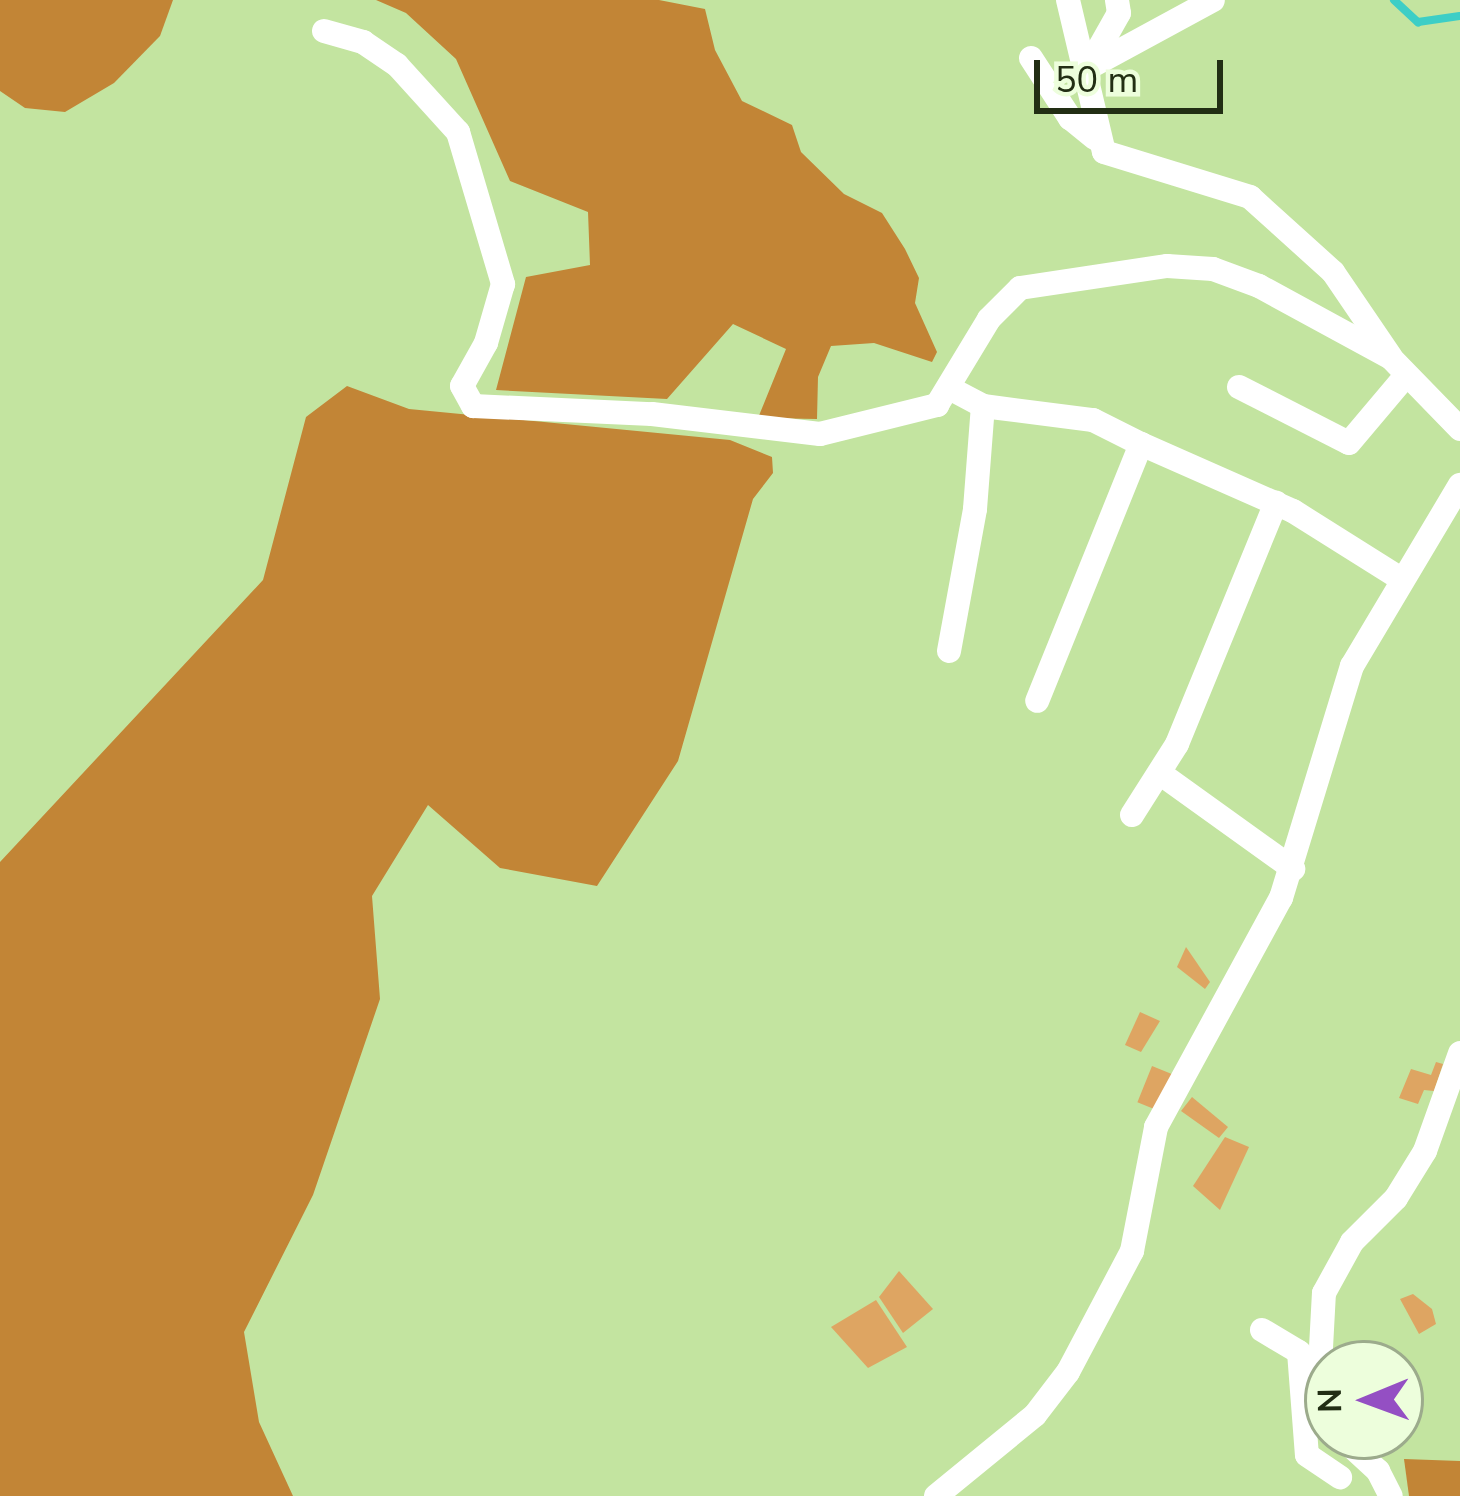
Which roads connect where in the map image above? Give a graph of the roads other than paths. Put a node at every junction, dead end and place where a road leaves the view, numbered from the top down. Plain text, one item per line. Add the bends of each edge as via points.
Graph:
1 (1068, 0) edge
2 (1117, 0) edge
3 (1214, 0) edge
4 (324, 31) dead end
5 (1031, 58) dead end
6 (1088, 68) junction
7 (1095, 138) junction
8 (1398, 368) junction
9 (1239, 387) dead end
10 (952, 391) junction
11 (983, 406) junction
12 (1460, 429) edge
13 (1141, 444) junction
14 (1460, 484) edge
15 (1276, 503) junction
16 (1401, 579) junction
17 (949, 651) dead end
18 (1037, 701) dead end
19 (1161, 774) junction
20 (1132, 815) dead end
21 (1293, 869) junction
22 (1460, 1053) edge
23 (1453, 1104) edge
24 (1262, 1330) dead end
25 (1321, 1340) edge
26 (1366, 1460) edge
27 (1340, 1477) dead end
28 (936, 1496) edge
29 (1391, 1496) edge

1 - 6 street via 1071,33
2 - 6 street via 1119,13
3 - 6 street
4 - 10 street via 363,42 398,65 458,132 503,284 486,343 462,386 473,406 652,414 820,434 937,405
5 - 7 street via 1070,118
6 - 7 street
7 - 8 street via 1104,152 1250,196 1333,272
8 - 9 street via 1349,442
8 - 10 street via 1259,286 1213,269 1167,266 1020,288 989,319
8 - 12 street
10 - 11 street
11 - 13 street via 1093,420
11 - 17 street via 975,508
13 - 15 street
13 - 18 street
14 - 16 street
15 - 16 street
15 - 19 street
16 - 21 street via 1352,666
19 - 20 street
19 - 21 street
21 - 28 street via 1163,1109 1132,1251 1068,1372 1035,1415
22 - 23 street
23 - 25 street via 1396,1198 1352,1242 1324,1293
24 - 27 street via 1298,1352 1306,1455
26 - 29 street

